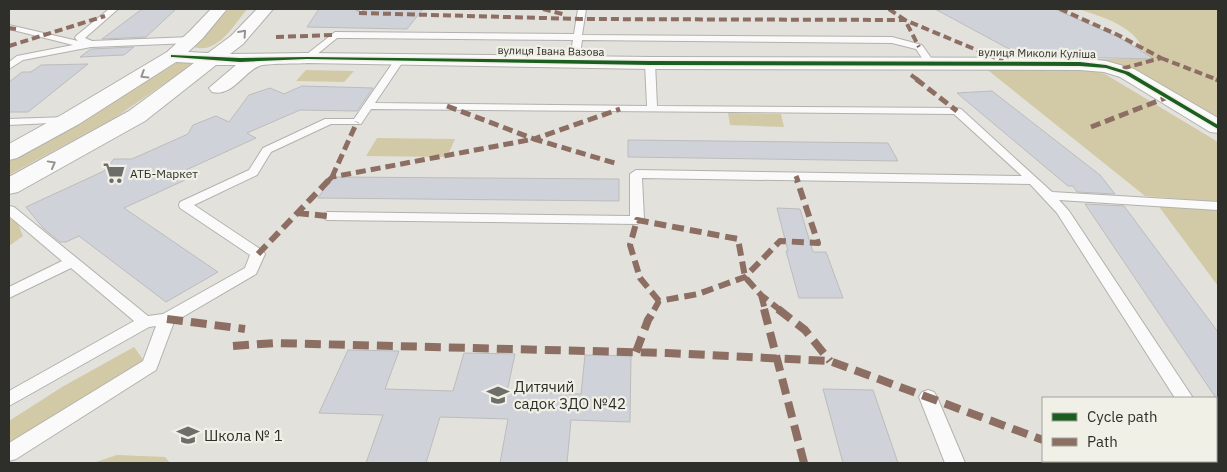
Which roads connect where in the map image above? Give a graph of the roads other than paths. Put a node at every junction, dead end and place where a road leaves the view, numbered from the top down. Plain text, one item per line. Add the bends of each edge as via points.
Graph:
1 (114, 9) edge
2 (219, 9) edge
3 (264, 9) edge
4 (582, 9) edge
5 (9, 27) edge
6 (577, 37) junction
7 (190, 40) junction
8 (79, 44) junction
9 (91, 44) junction
10 (9, 52) edge
11 (173, 56) junction
12 (308, 58) junction
13 (209, 60) junction
14 (399, 60) junction
15 (254, 61) junction
16 (574, 62) junction
17 (929, 62) junction
18 (650, 63) junction
19 (9, 66) edge
20 (218, 88) dead end
21 (368, 106) junction
22 (652, 109) junction
23 (71, 119) junction
24 (9, 122) edge
25 (1218, 127) edge
26 (9, 153) edge
27 (1033, 180) junction
28 (9, 187) edge
29 (1049, 196) junction
30 (1218, 206) edge
31 (9, 210) edge
32 (327, 216) dead end
33 (72, 262) junction
34 (9, 293) edge
35 (167, 319) junction
36 (145, 322) junction
37 (1183, 397) edge
38 (928, 398) dead end
39 (9, 399) edge
40 (9, 452) edge
41 (955, 463) edge

1 - 9 lane via 79,38
2 - 7 street
13 -> 3 street via 237,40
4 - 6 lane
5 - 8 lane
6 - 12 lane via 335,35
6 - 16 lane
6 - 17 lane via 892,40 919,47
7 - 9 lane
7 - 11 street
8 - 9 lane
8 - 10 lane
9 - 19 lane via 20,58
11 - 13 street, вулиця Івана Вазова
11 -> 23 street
12 - 14 street, вулиця Івана Вазова
12 - 15 street, вулиця Івана Вазова
13 - 15 street, вулиця Івана Вазова
28 -> 13 street via 137,116
14 - 16 street, вулиця Івана Вазова
14 - 21 lane
15 - 20 street
16 - 18 street, вулиця Івана Вазова
17 - 18 street, вулиця Івана Вазова
17 - 25 street, вулиця Миколи Куліша via 1106,67 1126,73
18 - 22 lane
21 - 22 lane
21 - 35 lane via 358,122 329,121 267,150 253,172 185,205 258,254 251,271
22 - 27 lane via 957,111
23 - 24 lane
23 - 26 street
27 - 29 lane
27 - 32 lane via 636,174 637,220
29 - 30 lane
29 - 37 lane via 1062,210
31 - 33 lane
33 - 34 lane
33 - 36 lane
35 - 36 lane
35 - 40 lane via 150,365
36 - 39 lane
38 - 41 lane

